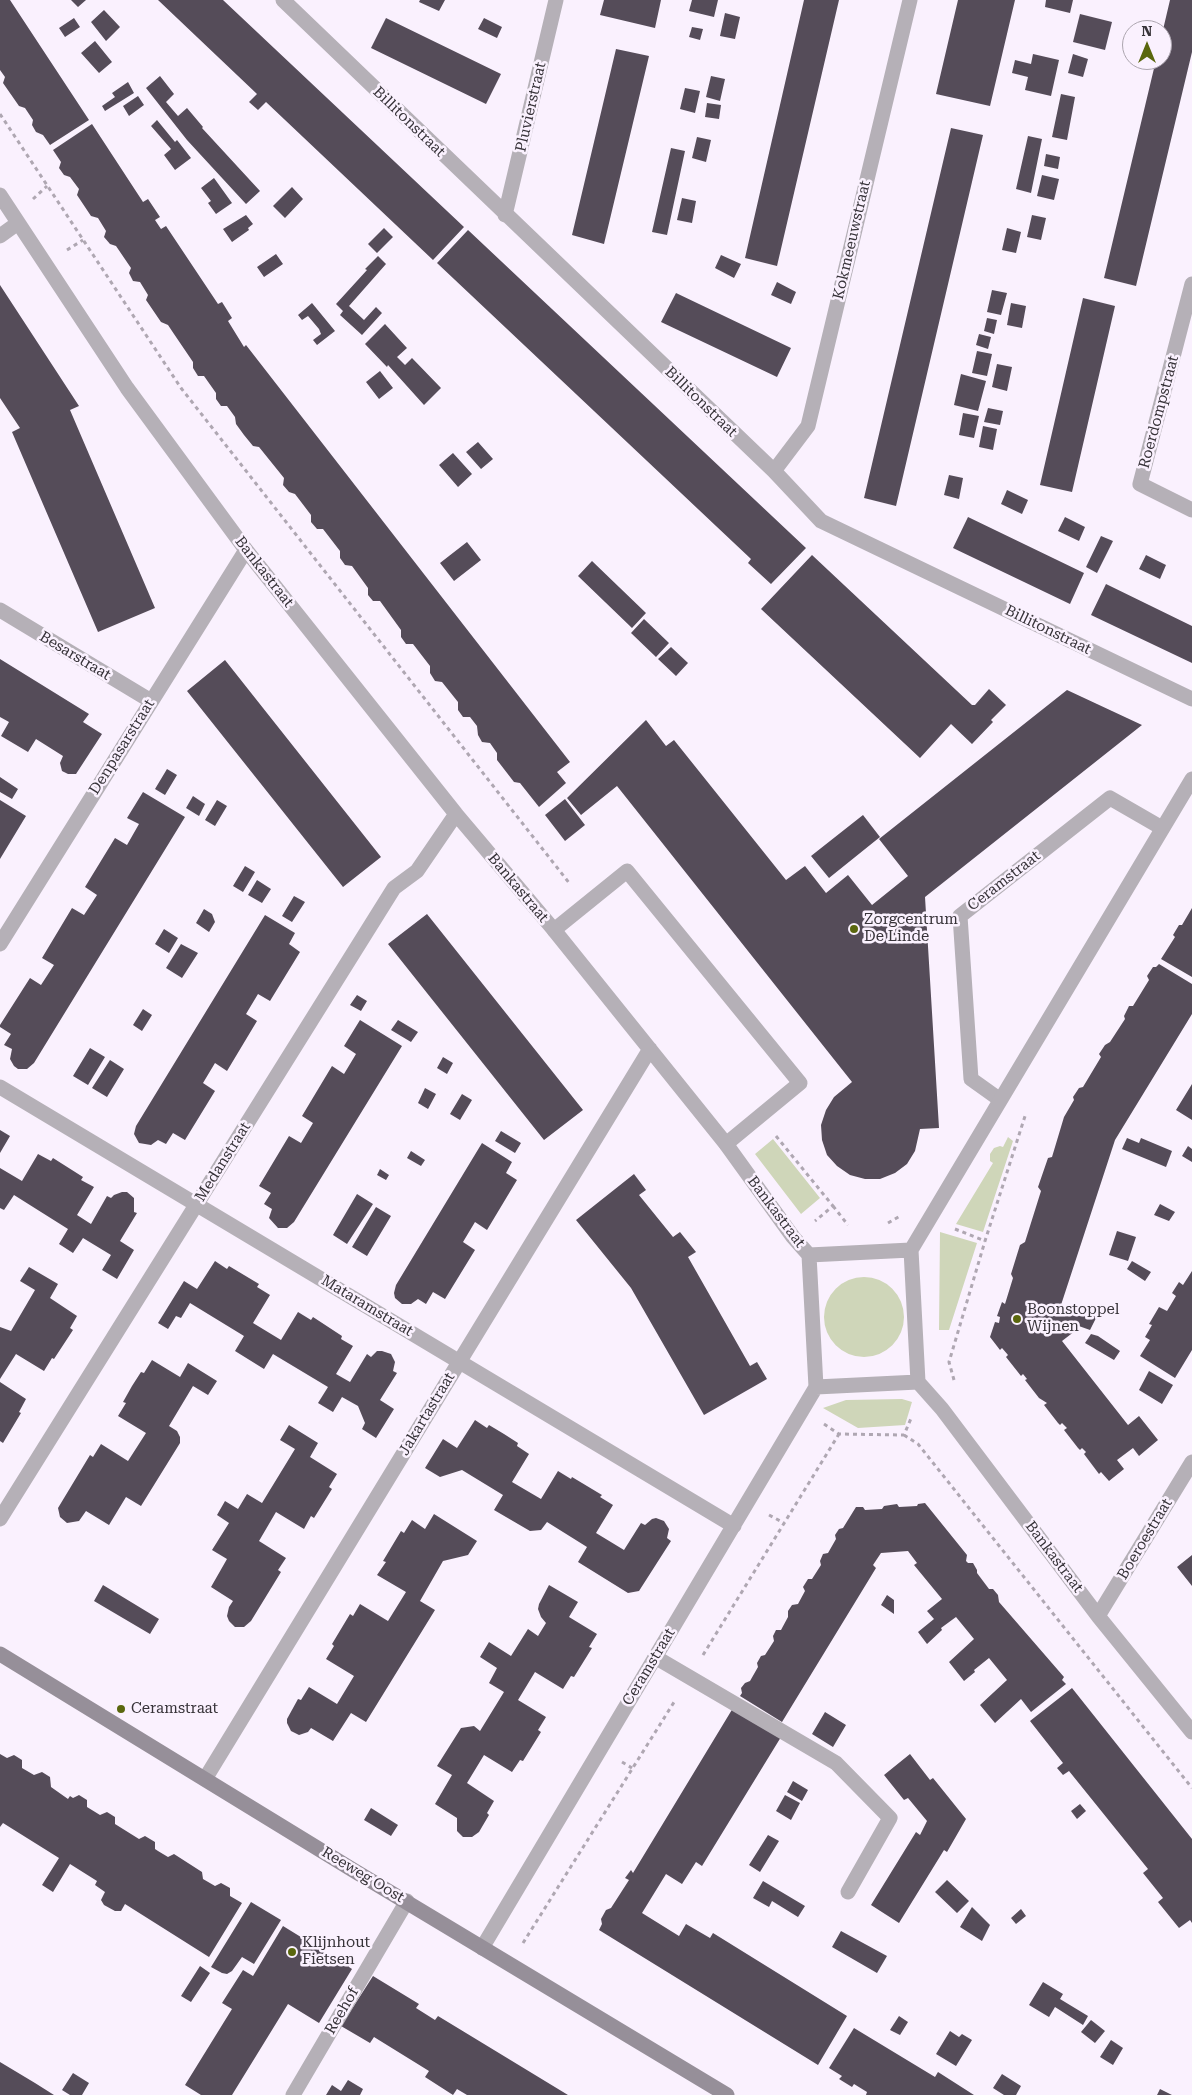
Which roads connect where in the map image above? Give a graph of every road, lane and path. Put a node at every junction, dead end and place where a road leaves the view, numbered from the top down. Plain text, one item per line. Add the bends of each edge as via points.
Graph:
1 (283, 0) edge
2 (556, 0) edge
3 (910, 0) edge
4 (0, 114) edge
5 (0, 195) edge
6 (505, 215) junction
7 (18, 223) junction
8 (0, 236) edge
9 (1192, 284) edge
10 (774, 471) junction
11 (1192, 510) edge
12 (246, 550) junction
13 (0, 610) edge
14 (1192, 699) edge
15 (150, 701) junction
16 (1192, 779) edge
17 (456, 814) junction
18 (1162, 828) junction
19 (586, 904) junction
20 (554, 930) junction
21 (0, 944) edge
22 (650, 1050) junction
23 (0, 1087) edge
24 (1000, 1099) junction
25 (760, 1117) junction
26 (726, 1144) junction
27 (196, 1204) junction
28 (833, 1206) junction
29 (928, 1220) junction
30 (856, 1226) dead end
31 (881, 1228) dead end
32 (793, 1237) junction
33 (911, 1250) junction
34 (809, 1255) junction
35 (459, 1362) junction
36 (918, 1382) junction
37 (816, 1387) junction
38 (930, 1396) junction
39 (803, 1409) junction
40 (904, 1435) junction
41 (1192, 1462) edge
42 (0, 1519) edge
43 (734, 1526) junction
44 (1098, 1616) junction
45 (0, 1654) edge
46 (655, 1657) junction
47 (1192, 1732) edge
48 (205, 1779) junction
49 (1192, 1788) edge
50 (848, 1892) dead end
51 (407, 1901) junction
52 (482, 1948) junction
53 (293, 2095) edge
54 (727, 2095) edge

1 - 6 street, Billitonstraat
2 - 6 street, Pluvierstraat
3 - 10 street, Kokmeeuwstraat via 808,426
4 - 19 path via 181,388
5 - 7 street, Bankastraat
6 - 10 street, Billitonstraat
7 - 8 street
7 - 12 street, Bankastraat via 127,388
9 - 11 street, Roerdompstraat via 1140,484
10 - 14 street, Billitonstraat via 821,521
12 - 15 street, Denpasarstraat
12 - 17 street, Bankastraat
13 - 15 street, Besarstraat
15 - 21 street, Denpasarstraat
16 - 18 street
17 - 20 street, Bankastraat
17 - 27 street, Medanstraat via 417,871 394,888
18 - 24 street
18 - 24 street, Ceramstraat via 1110,798 960,916 971,1078
19 - 20 street, Bankastraat
19 - 25 street, Bankastraat via 627,871 800,1083
20 - 22 street, Bankastraat
22 - 26 street, Bankastraat
22 - 35 street, Jakartastraat
23 - 27 street, Mataramstraat
24 - 29 street
24 - 38 path via 1026,1112 949,1362 954,1380
25 - 26 street, Bankastraat
25 - 28 path
26 - 32 street, Bankastraat
27 - 35 street, Mataramstraat
27 - 42 street, Medanstraat
28 - 30 path via 848,1225
28 - 32 path
29 - 31 path via 903,1213
29 - 33 street
32 - 34 street, Bankastraat
33 - 34 street
33 - 36 street
34 - 37 street
35 - 43 street, Mataramstraat
35 - 48 street, Jakartastraat
36 - 37 street
36 - 38 street, Bankastraat
37 - 39 street, Ceramstraat
38 - 40 path via 917,1405
38 - 44 street, Bankastraat
39 - 40 path via 839,1434
39 - 43 street, Ceramstraat
40 - 49 path via 918,1444
41 - 44 street, Boeroestraat
43 - 46 street, Ceramstraat
44 - 47 street, Bankastraat
45 - 48 street, Reeweg Oost
46 - 50 street via 836,1763 890,1818
46 - 52 street, Ceramstraat
48 - 51 street, Reeweg Oost
51 - 52 street, Reeweg Oost
51 - 53 street, Reehof
52 - 54 street, Reeweg Oost

